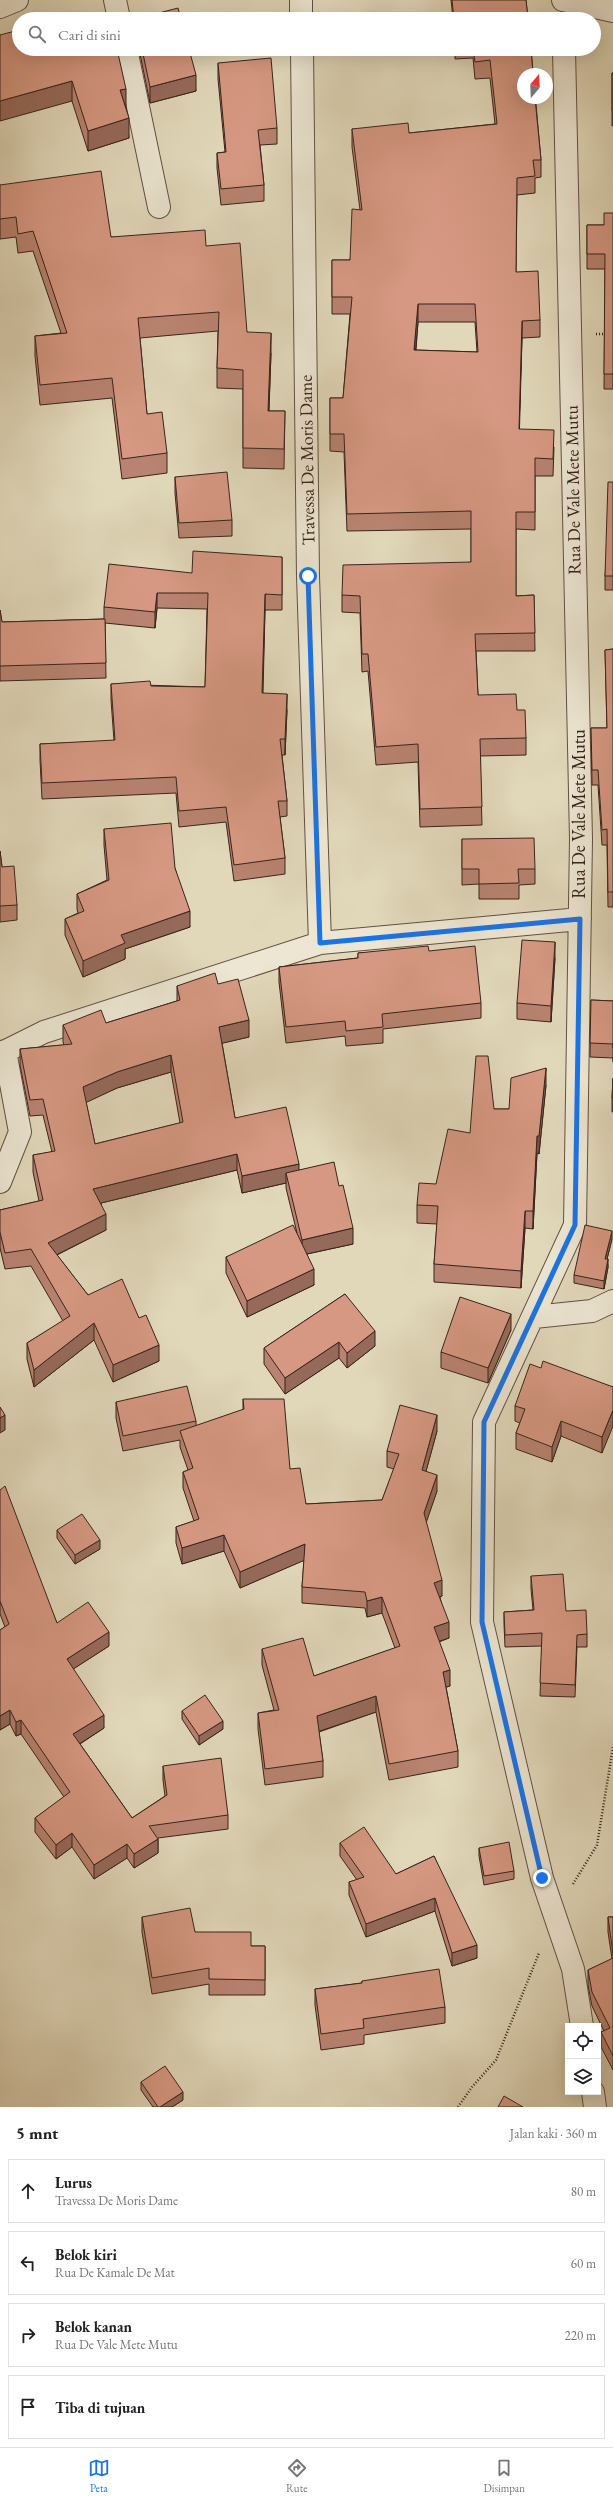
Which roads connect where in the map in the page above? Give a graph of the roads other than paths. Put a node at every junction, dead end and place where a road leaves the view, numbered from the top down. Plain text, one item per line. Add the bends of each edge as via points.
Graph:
1 (17, 0) edge
2 (115, 0) edge
3 (301, 0) edge
4 (560, 0) edge
5 (563, 0) edge
6 (0, 8) edge
7 (613, 11) edge
8 (118, 12) edge
9 (301, 12) edge
10 (561, 12) edge
11 (127, 56) edge
12 (302, 56) edge
13 (564, 56) edge
14 (159, 206) dead end
15 (580, 919) junction
16 (320, 943) junction
17 (3, 1052) edge
18 (0, 1182) edge
19 (613, 1301) edge
20 (534, 1317) junction
21 (582, 2023) edge
22 (593, 2095) edge
23 (595, 2107) edge

1 - 6 street
2 - 8 street
3 - 9 street
4 - 10 street
5 - 7 street
11 - 14 street
12 - 16 street, Travessa De Moris Dame via 308,576
13 - 15 street, Rua De Vale Mete Mutu via 581,838
15 - 16 street
15 - 20 street, Rua De Vale Mete Mutu via 575,1225
16 - 17 street via 44,1032
17 - 18 street via 20,1132
19 - 20 street via 592,1311
20 - 21 street, Rua De Vale Mete Mutu via 484,1422 482,1622 542,1878 573,1969
22 - 23 street

